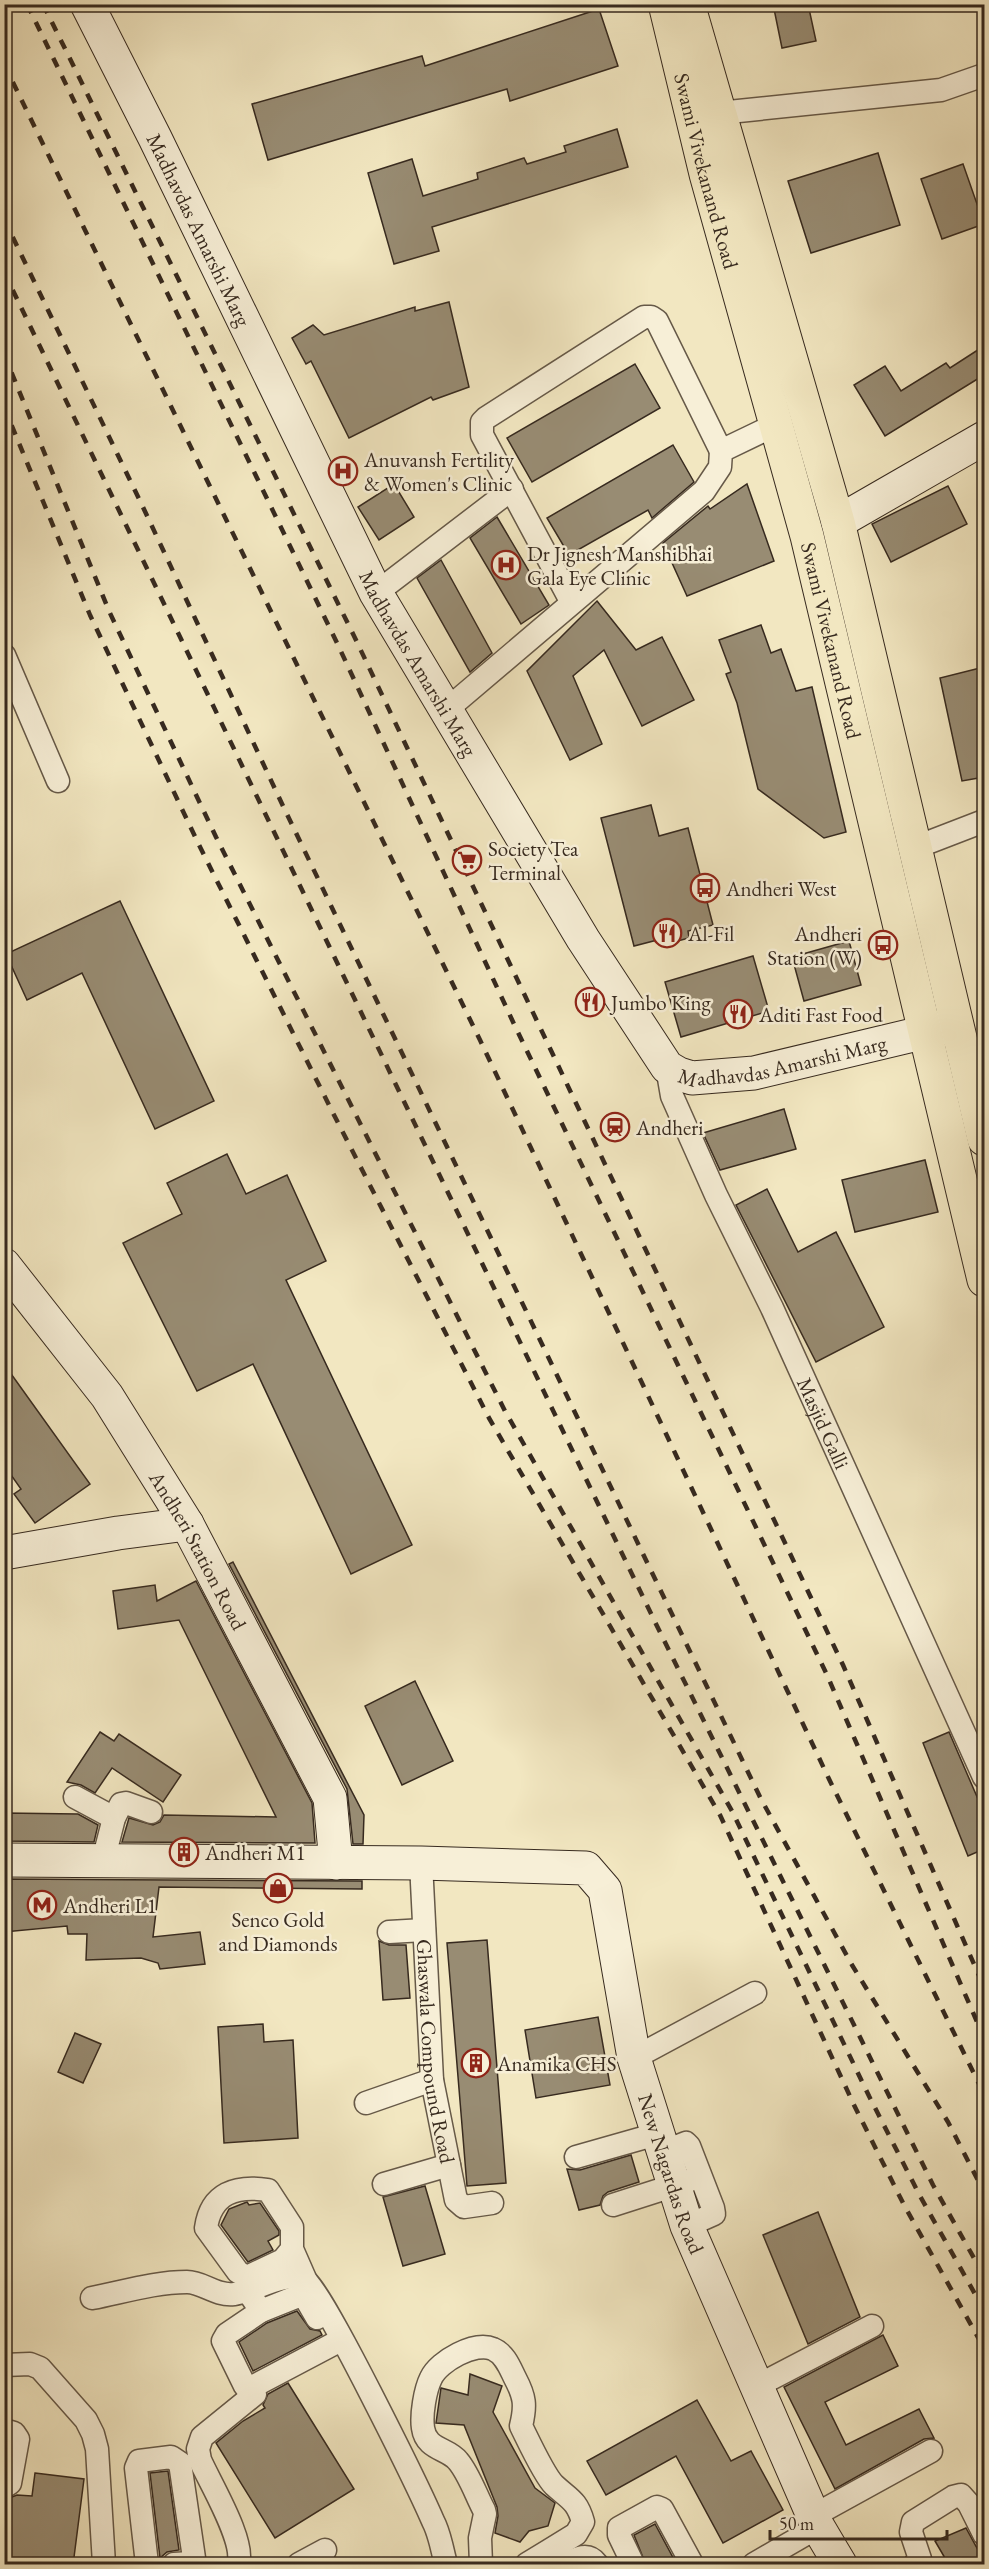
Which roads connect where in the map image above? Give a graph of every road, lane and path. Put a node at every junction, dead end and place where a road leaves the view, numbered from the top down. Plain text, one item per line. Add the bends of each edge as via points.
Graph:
1 (87, 4) edge
2 (665, 4) edge
3 (688, 4) edge
4 (984, 75) edge
5 (719, 113) junction
6 (777, 424) junction
7 (984, 438) edge
8 (721, 451) junction
9 (512, 489) junction
10 (838, 522) junction
11 (376, 593) junction
12 (571, 601) junction
13 (6, 662) edge
14 (445, 711) junction
15 (58, 781) dead end
16 (984, 821) edge
17 (914, 848) junction
18 (957, 1024) junction
19 (923, 1032) junction
20 (976, 1063) edge
21 (667, 1067) junction
22 (934, 1075) junction
23 (984, 1139) edge
24 (4, 1265) edge
25 (984, 1280) edge
26 (187, 1524) junction
27 (4, 1553) edge
28 (984, 1777) edge
29 (75, 1797) dead end
30 (151, 1812) dead end
31 (114, 1818) junction
32 (4, 1860) edge
33 (103, 1861) junction
34 (336, 1863) junction
35 (421, 1863) junction
36 (424, 1930) junction
37 (389, 1932) dead end
38 (425, 1961) junction
39 (755, 1993) dead end
40 (634, 2058) junction
41 (432, 2080) junction
42 (366, 2103) dead end
43 (450, 2105) dead end
44 (576, 2157) dead end
45 (449, 2165) junction
46 (677, 2165) junction
47 (384, 2184) dead end
48 (492, 2203) dead end
49 (613, 2205) dead end
50 (292, 2249) junction
51 (306, 2281) junction
52 (253, 2284) junction
53 (92, 2298) dead end
54 (261, 2311) junction
55 (873, 2326) dead end
56 (337, 2343) junction
57 (4, 2365) edge
58 (757, 2386) junction
59 (255, 2394) dead end
60 (423, 2429) junction
61 (4, 2430) edge
62 (395, 2444) junction
63 (931, 2451) dead end
64 (4, 2487) edge
65 (815, 2521) junction
66 (984, 2534) edge
67 (326, 2550) dead end
68 (105, 2565) edge
69 (147, 2565) edge
70 (174, 2565) edge
71 (238, 2565) edge
72 (299, 2565) edge
73 (446, 2565) edge
74 (481, 2565) edge
75 (527, 2565) edge
76 (567, 2565) edge
77 (597, 2565) edge
78 (633, 2565) edge
79 (692, 2565) edge
80 (754, 2565) edge
81 (840, 2565) edge
82 (915, 2565) edge

1 - 11 main road, Madhavdas Amarshi Marg
2 - 6 main road, Swami Vivekanand Road via 706,174
3 - 5 main road, Swami Vivekanand Road
4 - 5 street via 941,90
5 - 10 main road, Swami Vivekanand Road
6 - 8 street
6 - 19 main road, Swami Vivekanand Road
7 - 10 main road
8 - 9 street via 657,321 644,317 482,422 482,435
8 - 12 street via 720,467 704,491
9 - 11 street
9 - 12 street
10 - 17 main road, Swami Vivekanand Road
11 - 14 main road, Madhavdas Amarshi Marg
12 - 14 street
13 - 15 street
14 - 21 main road, Madhavdas Amarshi Marg via 583,939
16 - 17 street
17 - 18 main road, Swami Vivekanand Road
18 - 19 main road, Madhavdas Amarshi Marg
18 - 20 main road, Swami Vivekanand Road
19 - 21 main road, Madhavdas Amarshi Marg via 754,1073 692,1078
19 - 22 main road, Swami Vivekanand Road
20 - 22 street
20 - 23 main road, Swami Vivekanand Road
21 - 28 street, Masjid Galli via 672,1096 712,1186 772,1308
22 - 25 main road, Swami Vivekanand Road
24 - 26 main road, Andheri Station Road via 107,1396
26 - 27 main road
26 - 34 main road, Andheri Station Road via 330,1798
29 - 31 street
30 - 31 street via 126,1803 121,1804
31 - 33 street
32 - 33 main road, New Nagardas Road
33 - 34 main road, New Nagardas Road
34 - 35 main road, New Nagardas Road
35 - 36 street, Ghaswala Compound Road
35 - 40 main road, New Nagardas Road via 586,1868 604,1890
36 - 37 street
36 - 38 street, Ghaswala Compound Road
38 - 41 street, Ghaswala Compound Road
38 - 43 street via 439,1965 440,2022
39 - 40 street
40 - 46 main road, New Nagardas Road
41 - 42 street
41 - 45 street, Ghaswala Compound Road
44 - 46 street
45 - 47 street
45 - 48 street, Ghaswala Compound Road via 456,2200 464,2207
46 - 49 street
46 - 58 main road, New Nagardas Road via 687,2226
50 - 51 street
50 - 52 street
50 - 52 street via 292,2228 268,2190 241,2188 214,2202 206,2228 238,2272
51 - 52 street via 294,2278
51 - 56 street via 320,2296
52 - 53 street via 234,2294 214,2292 189,2282
52 - 54 street
54 - 56 street via 301,2295
54 - 56 street via 226,2334 223,2341 245,2386 250,2388
55 - 58 street
56 - 62 street
57 - 68 street via 30,2364 40,2368 86,2420 97,2449
58 - 65 main road, New Nagardas Road
59 - 71 street via 202,2437 198,2449 236,2539
60 - 62 street
60 - 74 street via 433,2446 458,2461 485,2514 480,2538
60 - 75 street via 428,2384 437,2368 477,2347 493,2349 504,2357 522,2391 525,2408 520,2426 553,2485 570,2497 583,2522 576,2534
61 - 64 street via 18,2439 10,2483
62 - 73 street via 435,2523
63 - 65 street
65 - 80 street
65 - 81 main road, New Nagardas Road
66 - 82 street via 969,2504 961,2495 953,2497 913,2522 911,2532 920,2559
67 - 72 street
69 - 70 street via 136,2468 139,2461 171,2457 180,2463 194,2558 190,2563
76 - 77 street via 585,2556
78 - 79 street via 619,2528 657,2507 662,2509

